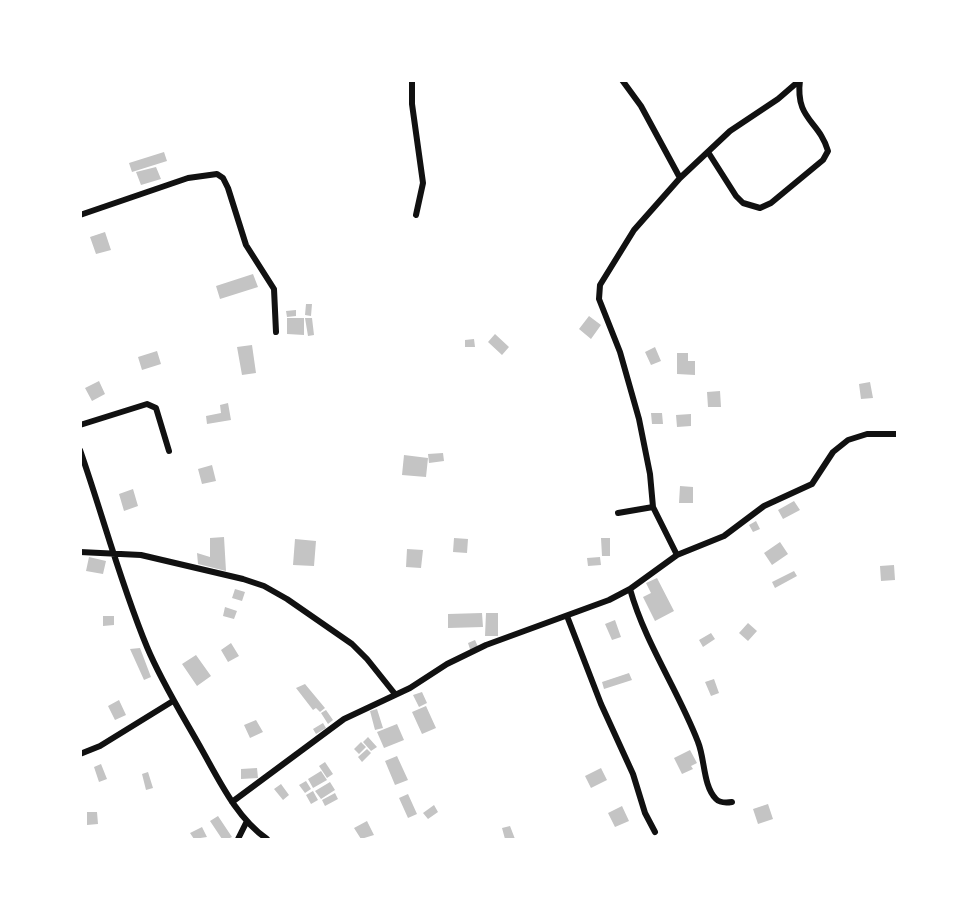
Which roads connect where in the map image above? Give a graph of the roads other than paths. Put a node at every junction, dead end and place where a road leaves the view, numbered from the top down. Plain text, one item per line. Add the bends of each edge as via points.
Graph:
1 (412, 80) edge
2 (622, 80) edge
3 (800, 80) edge
4 (708, 152) junction
5 (680, 178) junction
6 (80, 215) edge
7 (416, 215) dead end
8 (276, 331) dead end
9 (80, 425) edge
10 (898, 435) edge
11 (80, 450) edge
12 (169, 451) dead end
13 (653, 507) junction
14 (618, 513) dead end
15 (80, 552) edge
16 (111, 552) junction
17 (677, 555) junction
18 (630, 589) junction
19 (567, 616) junction
20 (395, 694) junction
21 (173, 701) junction
22 (80, 754) edge
23 (232, 802) junction
24 (732, 802) dead end
25 (247, 821) junction
26 (655, 832) dead end
27 (237, 839) edge
28 (267, 839) edge

1 - 7 street via 423,183
2 - 5 street
3 - 4 street
3 - 4 street via 799,103 828,151 771,203 760,208 743,203
4 - 5 street
5 - 13 street via 634,230 599,292 639,419
6 - 8 street via 188,178 217,174 228,188 246,244 274,289
9 - 12 street via 152,404
10 - 17 street via 866,434 848,440 833,452 812,484 764,506 724,536
11 - 16 street
13 - 14 street
13 - 17 street
15 - 16 street
16 - 20 street via 170,561 264,586 352,644
16 - 21 street
17 - 18 street
18 - 19 street
18 - 24 street via 698,742 712,791 717,800
19 - 20 street via 486,645
19 - 26 street
20 - 23 street via 344,719
21 - 22 street
21 - 23 street
23 - 25 street
25 - 27 street
25 - 28 street

